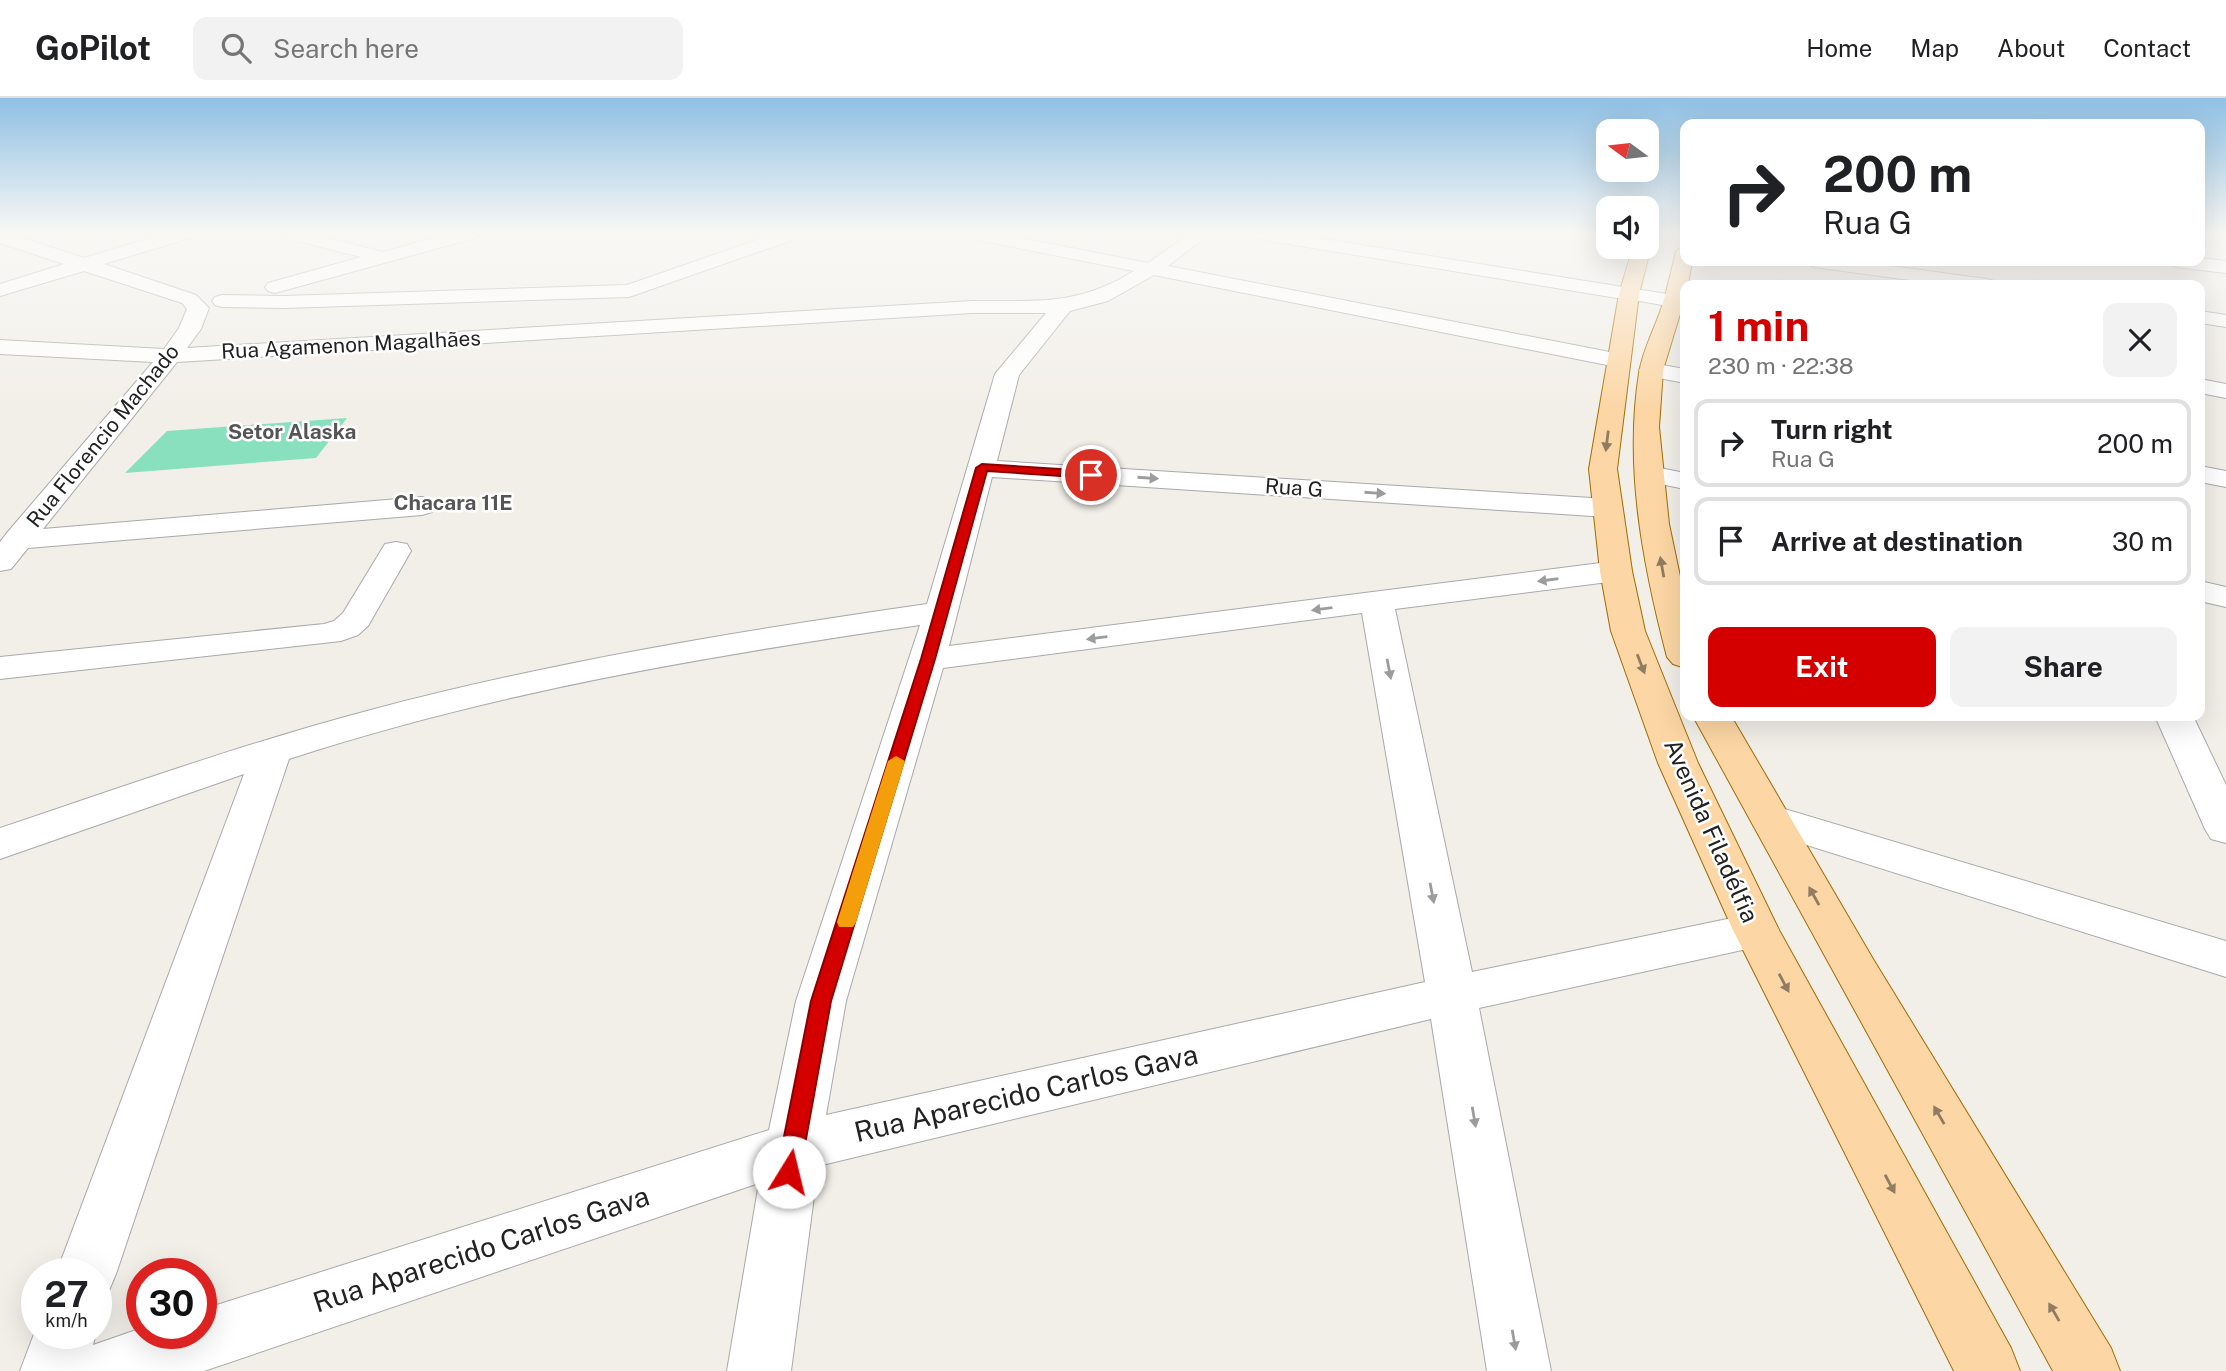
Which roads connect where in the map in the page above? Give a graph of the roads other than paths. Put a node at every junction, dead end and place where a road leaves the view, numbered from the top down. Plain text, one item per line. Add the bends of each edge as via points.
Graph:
1 (173, 293) edge
2 (250, 293) edge
3 (554, 293) edge
4 (628, 293) edge
5 (1104, 293) edge
6 (1269, 293) edge
7 (1625, 293) edge
8 (1629, 294) junction
9 (1679, 302) edge
10 (210, 304) junction
11 (1070, 305) junction
12 (2205, 318) edge
13 (2226, 321) edge
14 (616, 329) junction
15 (0, 347) edge
16 (170, 356) junction
17 (1634, 365) junction
18 (1680, 375) edge
19 (2205, 387) edge
20 (2226, 391) edge
21 (982, 468) junction
22 (1650, 474) junction
23 (2205, 475) edge
24 (2226, 479) edge
25 (1680, 480) edge
26 (422, 506) dead end
27 (1607, 508) junction
28 (9, 551) edge
29 (396, 551) dead end
30 (1616, 571) junction
31 (2205, 592) edge
32 (2226, 597) edge
33 (1377, 602) junction
34 (941, 612) junction
35 (1680, 640) edge
36 (928, 659) junction
37 (0, 668) edge
38 (1715, 721) edge
39 (2176, 721) edge
40 (272, 750) junction
41 (1771, 819) junction
42 (2226, 829) edge
43 (0, 844) edge
44 (1756, 930) junction
45 (2226, 959) edge
46 (1452, 995) junction
47 (793, 1147) junction
48 (92, 1258) edge
49 (60, 1349) edge
50 (52, 1371) edge
51 (110, 1371) edge
52 (759, 1371) edge
53 (1519, 1371) edge
54 (1988, 1371) edge
55 (2088, 1371) edge

1 - 10 street
2 - 10 street
3 - 10 street
4 - 14 street
5 - 11 street
6 - 17 street
7 - 8 street
8 - 9 street
8 - 17 main road, Avenida Filadélfia
9 - 17 main road, Avenida Filadélfia
10 - 16 street, Rua Florencio Machado
11 - 14 street, Rua Agamenon Magalhães
11 - 21 street via 1007,374
12 - 13 street
14 - 16 street, Rua Agamenon Magalhães
15 - 16 street, Rua Agamenon Magalhães
16 - 28 street, Rua Florencio Machado
17 - 18 street
17 - 22 main road, Avenida Filadélfia
17 -> 27 main road, Avenida Filadélfia via 1603,468
19 - 20 street
21 -> 27 street, Rua G
21 - 34 street
22 - 25 street
35 -> 22 main road, Avenida Filadélfia via 1654,524
23 - 24 street
26 - 28 street
27 - 30 main road, Avenida Filadélfia
29 - 37 street via 356,620 329,634
30 -> 33 street
30 -> 44 main road, Avenida Filadélfia via 1628,631 1678,763
31 - 32 street
33 -> 36 street
33 -> 46 street
34 - 36 street
34 - 40 street via 537,683
36 - 47 street via 821,1001
38 - 41 main road, Avenida Filadélfia
39 - 42 street
40 - 43 street
40 - 48 street
41 - 45 street
55 -> 41 main road, Avenida Filadélfia
44 - 46 street, Rua Aparecido Carlos Gava
44 -> 54 main road, Avenida Filadélfia
46 - 47 street, Rua Aparecido Carlos Gava
46 -> 53 street
47 - 51 street, Rua Aparecido Carlos Gava
47 - 52 street
49 - 50 street

